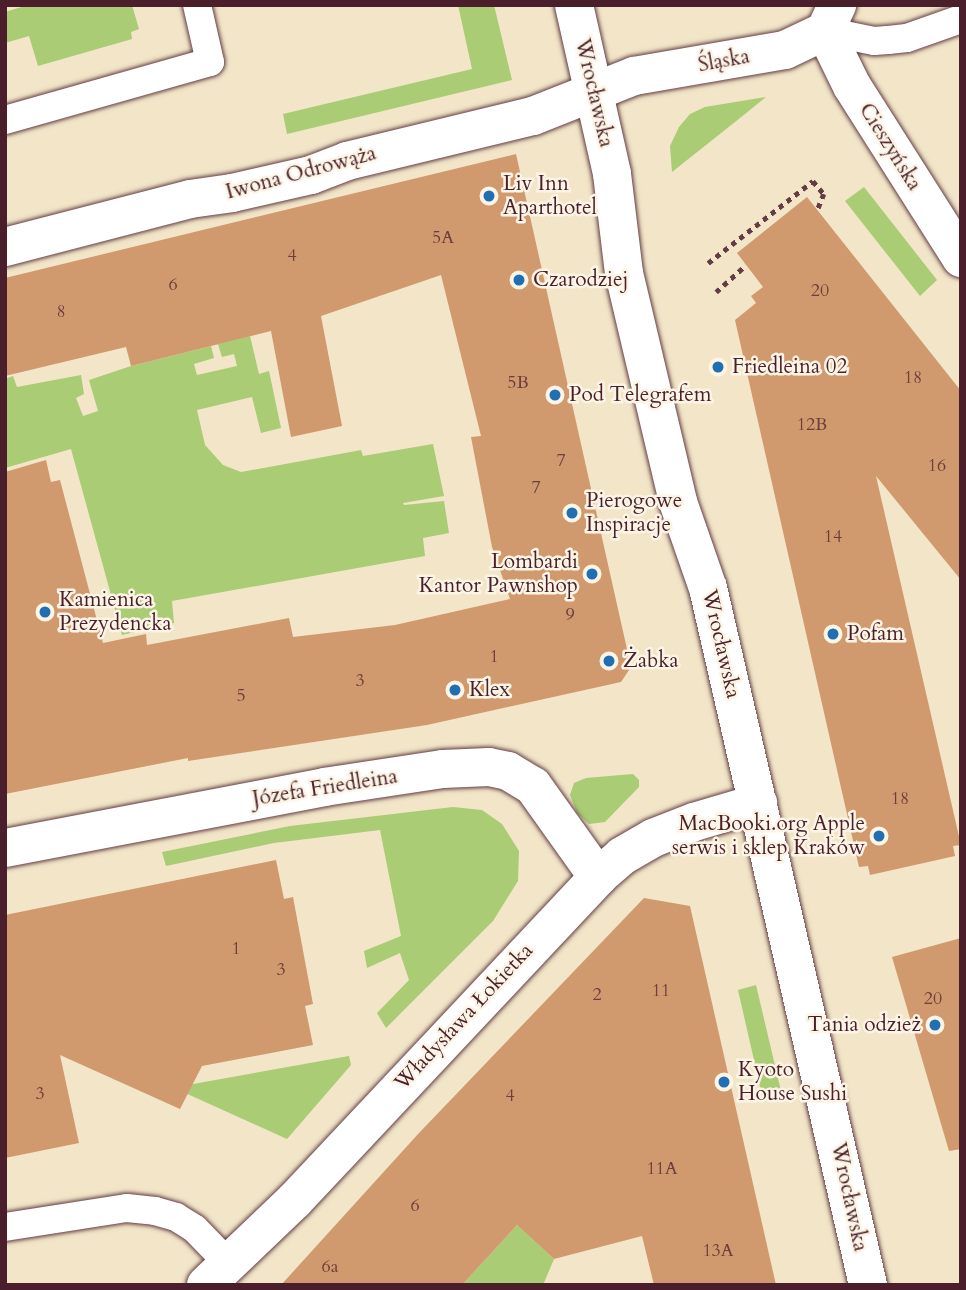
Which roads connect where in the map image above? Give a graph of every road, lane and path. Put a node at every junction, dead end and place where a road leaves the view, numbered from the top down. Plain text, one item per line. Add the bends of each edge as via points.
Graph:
1 (197, 5) edge
2 (574, 5) edge
3 (831, 18) edge
4 (961, 19) edge
5 (593, 92) junction
6 (5, 120) edge
7 (818, 209) dead end
8 (5, 247) edge
9 (961, 258) edge
10 (708, 263) dead end
11 (746, 265) dead end
12 (716, 292) dead end
13 (758, 803) junction
14 (5, 848) edge
15 (598, 877) junction
16 (5, 1227) edge
17 (216, 1273) edge
18 (868, 1285) edge

1 - 6 lane via 210,62
2 - 5 street, Wrocławska
3 - 4 lane via 874,41 907,38
3 - 5 street, Śląska via 785,50 634,76
3 - 9 street, Cieszyńska via 860,99
5 - 8 street, Iwona Odrowąża via 533,116 347,161 311,175 190,199
5 - 13 street, Wrocławska via 612,174 624,273 640,342 678,502 708,587
7 - 10 path via 824,194 813,181
11 - 12 path
13 - 15 street, Władysława Łokietka via 653,838
13 - 18 street, Wrocławska
14 - 15 street, Józefa Friedleina via 324,787 443,769 489,767 508,771 533,786
15 - 17 street, Władysława Łokietka via 295,1200
16 - 17 lane via 127,1208 155,1211 195,1229

